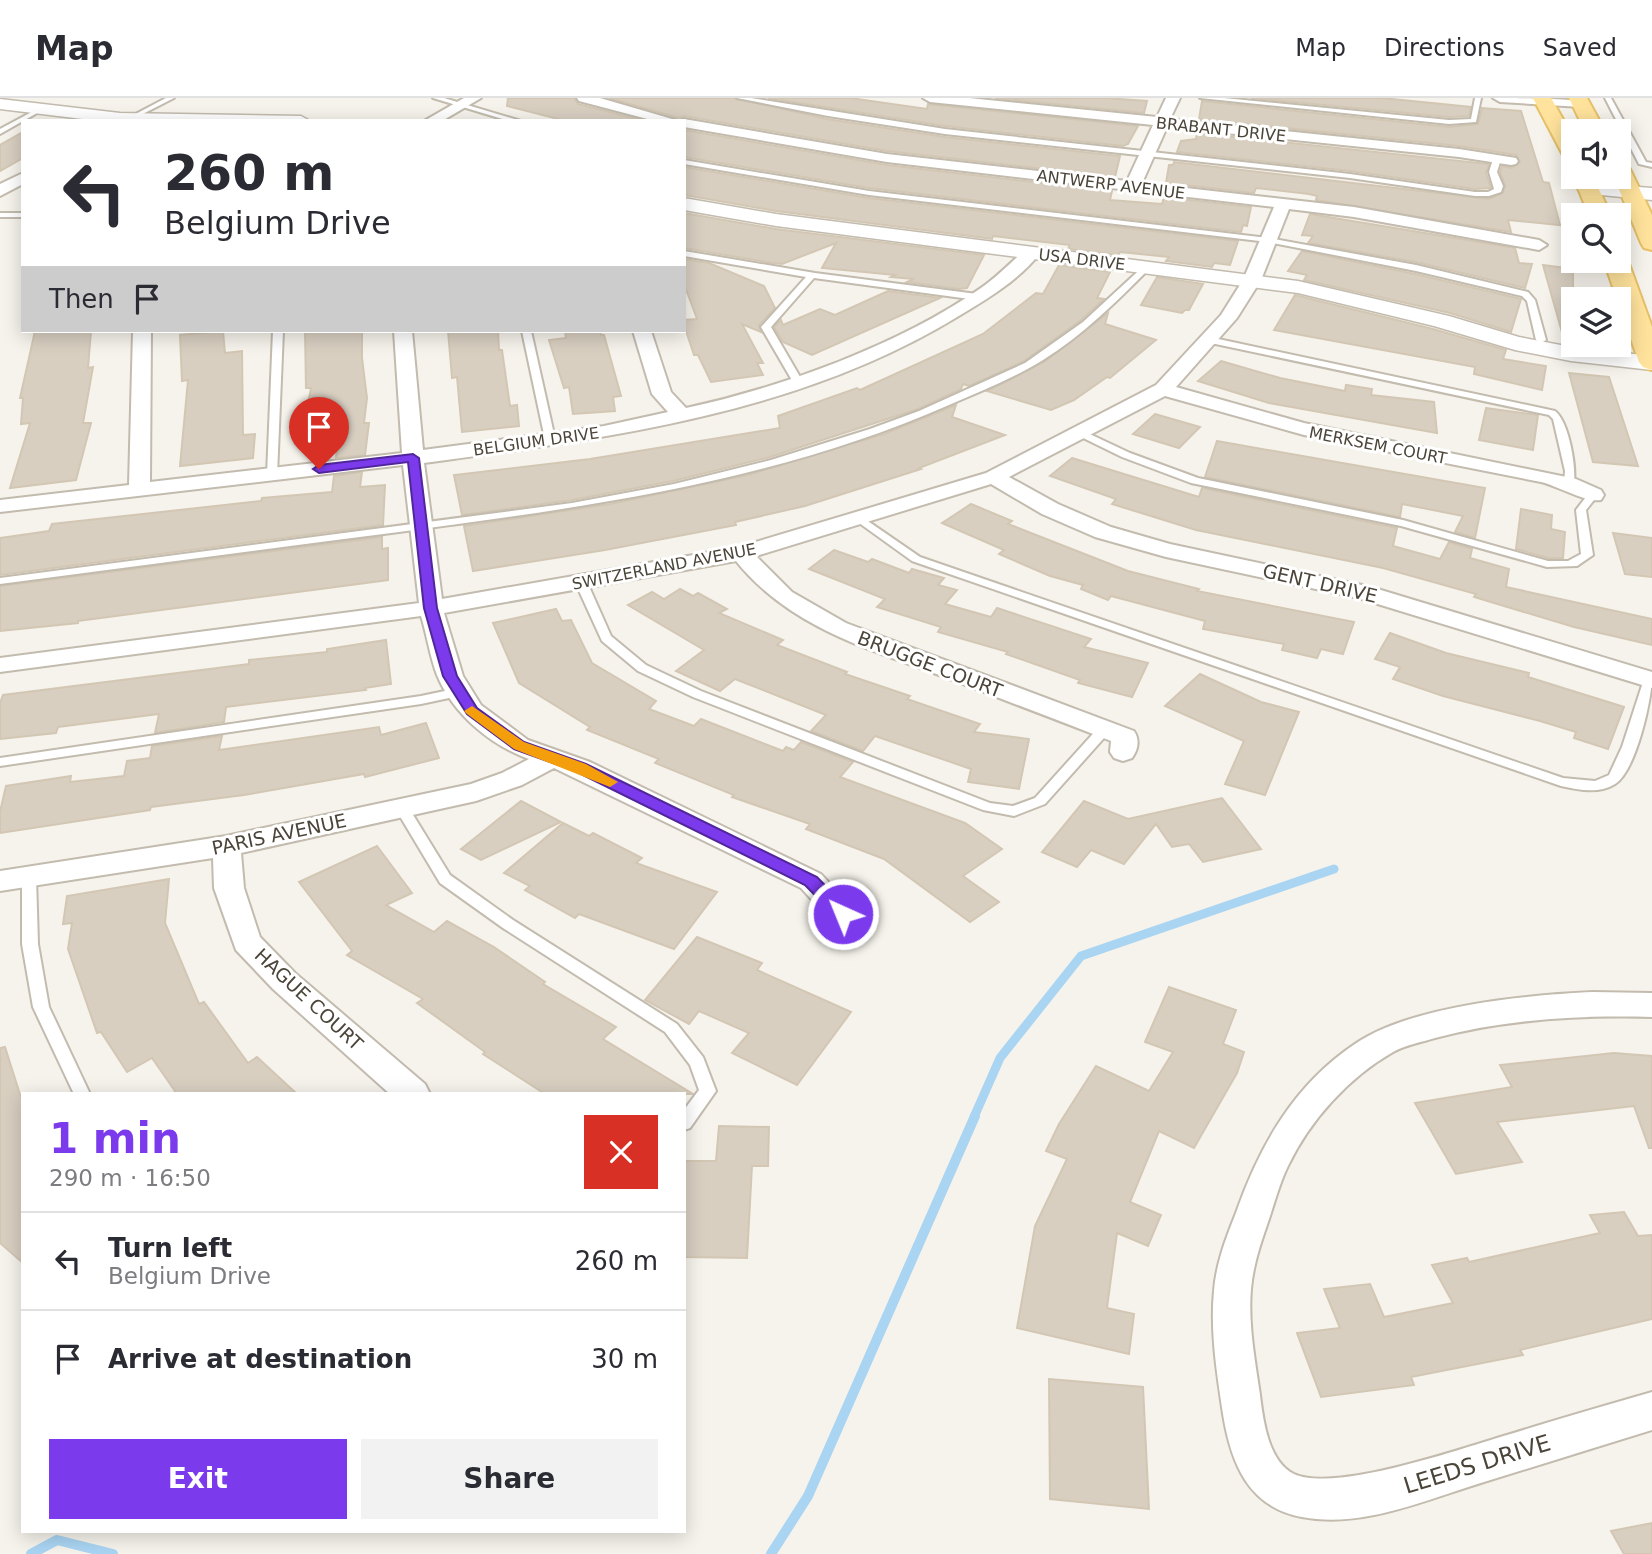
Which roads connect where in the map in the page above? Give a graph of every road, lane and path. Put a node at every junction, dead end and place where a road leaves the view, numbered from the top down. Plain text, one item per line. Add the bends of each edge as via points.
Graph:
1 (171, 98) edge
2 (436, 98) edge
3 (584, 98) edge
4 (740, 98) edge
5 (930, 98) edge
6 (1173, 98) edge
7 (1203, 98) edge
8 (1478, 98) edge
9 (1500, 98) edge
10 (1608, 98) edge
11 (1543, 100) edge
12 (1579, 100) edge
13 (468, 101) edge
14 (0, 104) edge
15 (43, 108) junction
16 (23, 119) edge
17 (122, 119) edge
18 (435, 119) edge
19 (513, 119) edge
20 (664, 119) edge
21 (1589, 119) edge
22 (21, 120) edge
23 (1161, 122) junction
24 (686, 123) edge
25 (0, 132) edge
26 (1561, 133) edge
27 (1147, 154) junction
28 (1504, 160) joint
29 (686, 162) edge
30 (1652, 165) edge
31 (21, 178) edge
32 (1132, 187) junction
33 (1620, 189) edge
34 (0, 191) edge
35 (1642, 193) edge
36 (686, 204) edge
37 (1283, 204) junction
38 (0, 215) edge
39 (21, 215) edge
40 (1268, 240) junction
41 (1652, 243) edge
42 (1539, 245) dead end
43 (686, 253) edge
44 (1032, 253) junction
45 (1146, 267) junction
46 (1620, 273) edge
47 (811, 276) junction
48 (1252, 280) junction
49 (977, 298) junction
50 (1476, 332) junction
51 (142, 333) edge
52 (278, 333) edge
53 (403, 333) edge
54 (526, 333) edge
55 (643, 333) edge
56 (1209, 340) junction
57 (1541, 340) junction
58 (1561, 342) edge
59 (1631, 353) edge
60 (1651, 357) edge
61 (798, 382) junction
62 (1163, 389) junction
63 (680, 414) junction
64 (1079, 432) junction
65 (550, 439) junction
66 (413, 458) junction
67 (272, 474) junction
68 (993, 477) junction
69 (1569, 483) junction
70 (139, 490) junction
71 (1593, 495) joint
72 (0, 506) edge
73 (859, 518) junction
74 (421, 528) junction
75 (742, 553) junction
76 (0, 581) edge
77 (581, 582) junction
78 (431, 608) junction
79 (0, 665) edge
80 (1651, 680) edge
81 (459, 692) junction
82 (1105, 729) junction
83 (1123, 752) dead end
84 (551, 758) junction
85 (0, 762) edge
86 (402, 808) junction
87 (226, 846) junction
88 (29, 877) junction
89 (0, 881) edge
90 (843, 914) dead end
91 (1652, 1005) edge
92 (81, 1092) edge
93 (411, 1092) edge
94 (686, 1120) edge
95 (1652, 1411) edge

1 - 17 lane
2 - 13 lane
3 - 20 street
4 - 27 lane via 854,119
5 - 23 street, BRABANT DRIVE
6 - 23 street
7 - 8 lane via 1449,122 1474,121
9 - 11 street
10 - 30 lane via 1643,164
11 - 12 street
11 - 26 main road
12 - 21 main road
13 - 18 street
13 - 19 lane
14 - 15 street
15 - 16 lane
15 - 17 street
22 - 25 lane
23 - 27 street
23 - 28 street, BRABANT DRIVE
24 - 32 street, ANTWERP AVENUE via 887,158
27 - 28 lane via 1489,194 1498,190 1493,173
27 - 32 street
29 - 40 lane via 882,194
31 - 34 street
32 - 37 street, ANTWERP AVENUE
33 - 35 street
35 - 41 main road
36 - 44 street, USA DRIVE
37 - 40 street, SWITZERLAND AVENUE
37 - 42 street, ANTWERP AVENUE via 1413,221
38 - 39 lane
40 - 48 street, SWITZERLAND AVENUE
40 - 57 lane via 1513,289 1531,300
43 - 47 lane
44 - 45 street, USA DRIVE
44 - 49 street, BELGIUM DRIVE
45 - 48 street, USA DRIVE
45 - 74 lane via 1082,329 1044,356 945,404 859,437 660,491
46 - 60 main road
47 - 49 lane
47 - 61 lane via 766,327
48 - 50 street, USA DRIVE via 1361,300
48 - 56 street, SWITZERLAND AVENUE
49 - 61 street, BELGIUM DRIVE via 887,348
50 - 57 street, USA DRIVE
50 - 60 street, USA DRIVE via 1571,354
51 - 70 street
52 - 67 lane
53 - 66 street
54 - 65 lane
55 - 63 street via 662,394
56 - 62 street, SWITZERLAND AVENUE
56 - 69 lane via 1552,413 1559,418
57 - 58 street, USA DRIVE
59 - 60 street
61 - 63 street, BELGIUM DRIVE via 750,400
62 - 64 street, SWITZERLAND AVENUE
62 - 69 street, MERKSEM COURT via 1307,432
63 - 65 street, BELGIUM DRIVE
64 - 68 street, SWITZERLAND AVENUE
64 - 71 lane via 1195,481 1414,526 1547,564 1580,562 1587,555 1581,510
65 - 66 street, BELGIUM DRIVE
66 - 67 street, BELGIUM DRIVE
66 - 74 street
67 - 70 street, BELGIUM DRIVE
68 - 73 street, SWITZERLAND AVENUE
68 - 80 street, GENT DRIVE via 1103,532 1363,592
69 - 71 street, MERKSEM COURT
70 - 72 street, BELGIUM DRIVE
73 - 75 street, SWITZERLAND AVENUE
73 - 80 lane via 916,559 1561,782 1583,786 1615,777
74 - 76 lane
74 - 78 street
75 - 77 street, SWITZERLAND AVENUE
75 - 82 street, BRUGGE COURT via 767,585 851,634
77 - 78 street, SWITZERLAND AVENUE
77 - 82 lane via 606,638 642,668 697,694 988,807 1014,811 1040,801
78 - 79 street, SWITZERLAND AVENUE
78 - 81 street
81 - 84 street via 472,711 502,735
81 - 85 lane
82 - 83 street, BRUGGE COURT via 1125,737
84 - 86 street, PARIS AVENUE via 476,792
84 - 90 street via 581,768 811,881
86 - 87 street, PARIS AVENUE
86 - 94 lane via 446,879 671,1028 698,1062 708,1091
87 - 88 street, PARIS AVENUE
87 - 93 street, HAGUE COURT via 229,888 247,942 284,981
88 - 89 street, PARIS AVENUE
88 - 92 lane via 30,944 41,1007
91 - 95 street, LEEDS DRIVE via 1542,1007 1448,1022 1383,1042 1338,1075 1297,1121 1273,1159 1247,1224 1233,1280 1234,1352 1244,1421 1258,1464 1279,1488 1299,1497 1351,1498 1390,1490

